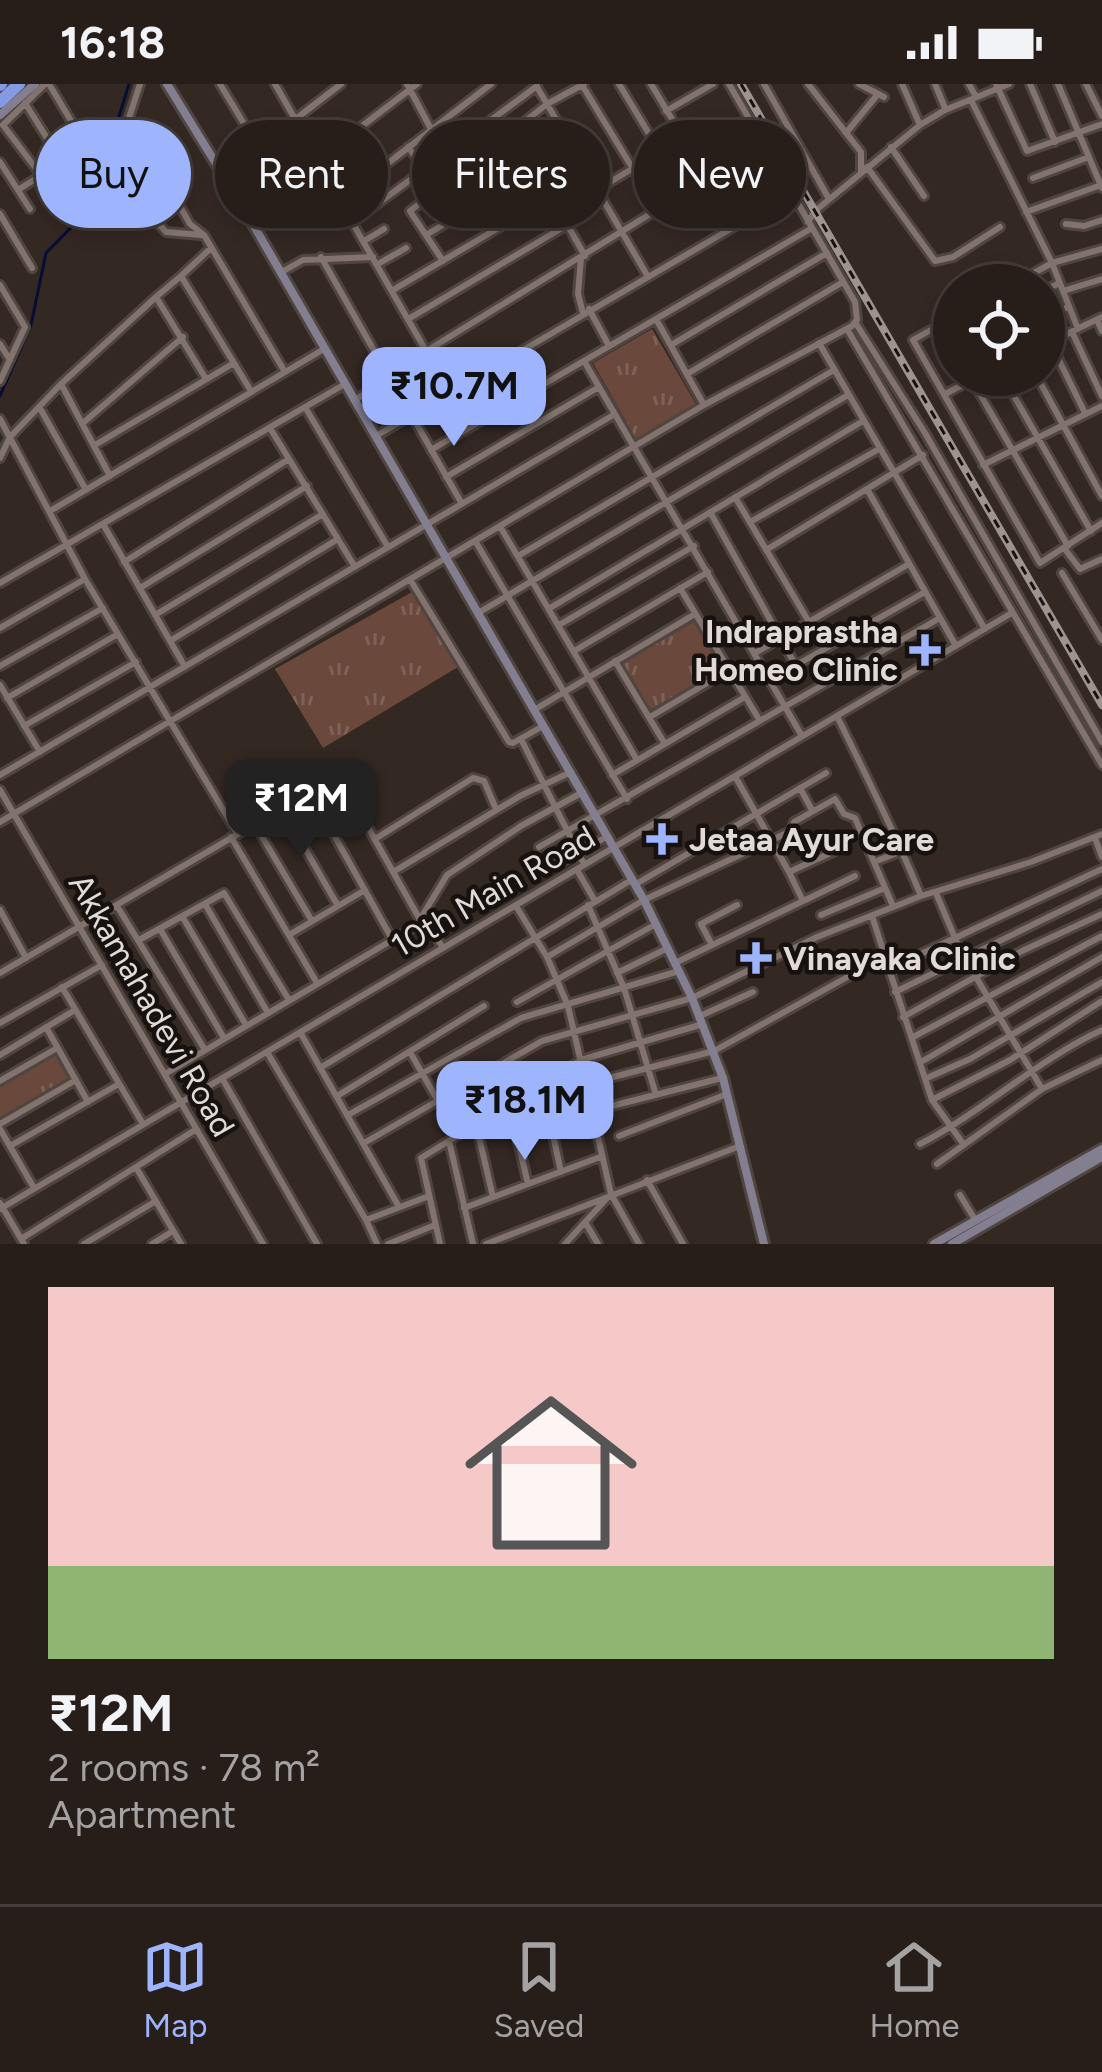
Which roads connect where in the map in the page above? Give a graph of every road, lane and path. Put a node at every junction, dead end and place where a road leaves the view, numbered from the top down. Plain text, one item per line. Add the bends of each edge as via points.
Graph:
1 (19, 84) edge
2 (35, 84) edge
3 (47, 84) edge
4 (140, 84) edge
5 (166, 84) edge
6 (220, 84) edge
7 (275, 84) edge
8 (323, 84) edge
9 (341, 84) edge
10 (491, 84) edge
11 (619, 84) edge
12 (652, 84) edge
13 (713, 84) edge
14 (729, 84) edge
15 (764, 84) edge
16 (808, 84) edge
17 (859, 84) edge
18 (902, 84) edge
19 (934, 84) edge
20 (969, 84) edge
21 (1009, 84) edge
22 (1030, 84) edge
23 (1058, 84) edge
24 (1087, 84) edge
25 (536, 85) edge
26 (583, 85) edge
27 (411, 86) edge
28 (997, 86) edge
29 (329, 94) junction
30 (973, 99) junction
31 (0, 102) edge
32 (25, 104) junction
33 (547, 104) junction
34 (945, 110) junction
35 (666, 112) junction
36 (129, 118) junction
37 (295, 119) joint
38 (36, 120) edge
39 (69, 120) edge
40 (241, 120) edge
41 (368, 120) edge
42 (427, 120) edge
43 (443, 120) edge
44 (488, 120) edge
45 (527, 120) edge
46 (557, 120) edge
47 (641, 120) edge
48 (671, 120) edge
49 (750, 120) edge
50 (1102, 120) edge
51 (1, 122) edge
52 (920, 125) junction
53 (1080, 132) junction
54 (845, 133) junction
55 (1055, 142) junction
56 (412, 144) edge
57 (408, 147) junction
58 (891, 147) junction
59 (412, 153) edge
60 (1089, 157) junction
61 (0, 162) edge
62 (215, 162) edge
63 (388, 163) edge
64 (633, 169) joint
65 (864, 169) junction
66 (36, 170) edge
67 (412, 176) edge
68 (1033, 178) dead end
69 (36, 179) edge
70 (610, 182) edge
71 (1101, 187) edge
72 (18, 190) junction
73 (388, 195) edge
74 (924, 196) dead end
75 (829, 199) junction
76 (30, 209) dead end
77 (610, 211) edge
78 (1026, 212) junction
79 (0, 214) edge
80 (806, 218) edge
81 (1102, 220) edge
82 (1066, 224) dead end
83 (810, 225) junction
84 (634, 227) edge
85 (1000, 227) dead end
86 (255, 228) edge
87 (356, 228) edge
88 (421, 228) edge
89 (438, 228) edge
90 (498, 228) edge
91 (564, 228) edge
92 (568, 228) edge
93 (730, 228) edge
94 (383, 229) dead end
95 (623, 234) junction
96 (204, 235) junction
97 (426, 235) junction
98 (364, 242) junction
99 (212, 248) junction
100 (406, 248) dead end
101 (1102, 249) edge
102 (827, 254) junction
103 (321, 257) junction
104 (583, 257) junction
105 (375, 261) junction
106 (443, 261) junction
107 (1052, 263) joint
108 (32, 268) dead end
109 (280, 273) junction
110 (647, 275) junction
111 (181, 276) junction
112 (1102, 279) edge
113 (843, 282) junction
114 (0, 285) edge
115 (1065, 286) edge
116 (393, 290) junction
117 (1065, 296) edge
118 (156, 297) junction
119 (1069, 307) junction
120 (1065, 309) edge
121 (586, 311) junction
122 (1100, 318) edge
123 (409, 319) junction
124 (656, 319) junction
125 (855, 322) junction
126 (847, 329) junction
127 (933, 329) edge
128 (1075, 330) junction
129 (1102, 331) edge
130 (1065, 334) edge
131 (182, 337) junction
132 (819, 343) junction
133 (0, 344) edge
134 (671, 345) junction
135 (609, 346) junction
136 (324, 349) junction
137 (428, 350) junction
138 (10, 360) junction
139 (584, 361) junction
140 (234, 363) junction
141 (834, 370) junction
142 (285, 372) junction
143 (933, 373) edge
144 (687, 374) junction
145 (389, 377) junction
146 (1065, 378) edge
147 (206, 379) junction
148 (0, 381) edge
149 (61, 384) junction
150 (345, 385) junction
151 (599, 387) junction
152 (449, 391) junction
153 (252, 392) junction
154 (848, 395) junction
155 (946, 396) edge
156 (981, 396) edge
157 (1014, 396) edge
158 (1047, 396) edge
159 (1102, 396) edge
160 (354, 401) junction
161 (704, 405) junction
162 (304, 407) junction
163 (1102, 407) edge
164 (40, 409) junction
165 (1084, 413) junction
166 (411, 414) junction
167 (615, 414) junction
168 (0, 419) edge
169 (863, 421) junction
170 (82, 423) junction
171 (1062, 423) junction
172 (270, 428) junction
173 (1036, 436) junction
174 (10, 437) junction
175 (375, 437) junction
176 (95, 445) junction
177 (634, 446) junction
178 (879, 449) junction
179 (1010, 449) junction
180 (431, 450) junction
181 (923, 455) junction
182 (0, 458) edge
183 (290, 459) junction
184 (983, 465) junction
185 (893, 472) junction
186 (110, 476) junction
187 (651, 476) junction
188 (446, 477) junction
189 (307, 486) junction
190 (86, 490) junction
191 (867, 490) junction
192 (1102, 496) edge
193 (735, 497) junction
194 (668, 501) junction
195 (462, 504) junction
196 (50, 511) junction
197 (710, 512) junction
198 (323, 514) junction
199 (750, 523) junction
200 (1102, 523) edge
201 (103, 524) junction
202 (427, 524) junction
203 (500, 527) junction
204 (683, 527) junction
205 (1091, 531) junction
206 (338, 539) junction
207 (476, 542) junction
208 (67, 545) junction
209 (694, 547) junction
210 (1066, 547) junction
211 (388, 548) junction
212 (766, 550) junction
213 (518, 556) junction
214 (1102, 559) edge
215 (447, 560) junction
216 (124, 562) junction
217 (909, 564) junction
218 (355, 567) junction
219 (708, 572) junction
220 (1062, 573) dead end
221 (86, 579) junction
222 (411, 581) junction
223 (533, 581) junction
224 (0, 584) edge
225 (140, 588) junction
226 (680, 588) junction
227 (925, 592) junction
228 (504, 597) junction
229 (103, 608) junction
230 (550, 608) junction
231 (478, 613) junction
232 (695, 614) junction
233 (1010, 614) junction
234 (1102, 614) edge
235 (155, 615) junction
236 (940, 618) junction
237 (1090, 620) junction
238 (808, 622) junction
239 (559, 625) junction
240 (0, 628) edge
241 (985, 629) junction
242 (118, 634) junction
243 (781, 638) junction
244 (1102, 640) edge
245 (170, 641) junction
246 (956, 646) junction
247 (574, 651) junction
248 (755, 653) junction
249 (615, 661) junction
250 (136, 662) junction
251 (0, 666) edge
252 (796, 666) junction
253 (184, 667) junction
254 (729, 670) junction
255 (588, 677) junction
256 (770, 680) junction
257 (0, 686) edge
258 (152, 688) junction
259 (562, 693) junction
260 (746, 697) junction
261 (8, 698) junction
262 (786, 707) junction
263 (534, 710) junction
264 (837, 716) junction
265 (649, 717) junction
266 (168, 719) junction
267 (760, 722) junction
268 (543, 725) junction
269 (24, 726) junction
270 (802, 736) junction
271 (521, 740) junction
272 (1102, 742) edge
273 (665, 744) junction
274 (40, 752) junction
275 (637, 760) junction
276 (1102, 765) edge
277 (571, 772) junction
278 (826, 773) dead end
279 (0, 775) edge
280 (611, 775) junction
281 (735, 776) junction
282 (546, 785) junction
283 (800, 788) junction
284 (0, 790) edge
285 (583, 792) junction
286 (627, 799) junction
287 (356, 806) dead end
288 (281, 807) junction
289 (556, 808) junction
290 (496, 809) junction
291 (812, 810) junction
292 (758, 812) junction
293 (13, 814) junction
294 (597, 817) junction
295 (0, 822) edge
296 (254, 824) junction
297 (567, 831) junction
298 (234, 835) junction
299 (608, 836) junction
300 (1098, 836) edge
301 (773, 838) junction
302 (375, 839) junction
303 (538, 847) dead end
304 (615, 847) junction
305 (902, 850) junction
306 (835, 851) dead end
307 (577, 853) junction
308 (1102, 857) edge
309 (879, 860) dead end
310 (556, 865) dead end
311 (581, 868) junction
312 (1102, 869) edge
313 (393, 872) junction
314 (789, 872) junction
315 (855, 876) dead end
316 (634, 882) junction
317 (885, 888) junction
318 (365, 890) junction
319 (1102, 891) edge
320 (935, 892) junction
321 (921, 896) junction
322 (644, 900) junction
323 (803, 901) junction
324 (591, 903) junction
325 (205, 904) junction
326 (737, 905) dead end
327 (117, 906) junction
328 (338, 906) junction
329 (516, 906) junction
330 (894, 907) junction
331 (0, 910) edge
332 (1102, 914) edge
333 (821, 915) dead end
334 (182, 916) junction
335 (872, 916) junction
336 (312, 921) junction
337 (417, 922) junction
338 (656, 924) junction
339 (3, 925) edge
340 (598, 927) junction
341 (80, 928) junction
342 (160, 929) junction
343 (289, 935) junction
344 (534, 935) junction
345 (1102, 936) edge
346 (392, 939) junction
347 (139, 940) junction
348 (955, 940) junction
349 (712, 946) junction
350 (668, 948) junction
351 (443, 949) junction
352 (608, 951) junction
353 (547, 957) junction
354 (1102, 957) edge
355 (26, 958) junction
356 (967, 958) junction
357 (101, 965) junction
358 (677, 967) junction
359 (889, 969) junction
360 (0, 973) edge
361 (617, 973) junction
362 (851, 975) dead end
363 (976, 977) junction
364 (556, 979) junction
365 (1102, 982) edge
366 (317, 983) junction
367 (62, 987) junction
368 (624, 988) junction
369 (753, 992) dead end
370 (894, 993) junction
371 (692, 998) junction
372 (988, 998) junction
373 (289, 1000) junction
374 (1102, 1001) edge
375 (517, 1002) dead end
376 (484, 1006) dead end
377 (568, 1006) junction
378 (75, 1010) junction
379 (268, 1013) junction
380 (633, 1017) junction
381 (903, 1017) junction
382 (998, 1019) junction
383 (701, 1020) junction
384 (0, 1023) edge
385 (246, 1025) junction
386 (46, 1028) junction
387 (1102, 1030) edge
388 (574, 1032) junction
389 (299, 1033) junction
390 (1008, 1035) junction
391 (914, 1037) junction
392 (224, 1038) junction
393 (640, 1041) junction
394 (57, 1048) junction
395 (205, 1050) junction
396 (714, 1051) junction
397 (267, 1052) junction
398 (409, 1052) junction
399 (1019, 1054) junction
400 (0, 1055) edge
401 (580, 1060) junction
402 (1102, 1060) edge
403 (921, 1062) junction
404 (320, 1068) junction
405 (647, 1068) junction
406 (1032, 1073) junction
407 (165, 1074) junction
408 (422, 1074) junction
409 (222, 1078) junction
410 (723, 1078) junction
411 (927, 1078) junction
412 (76, 1080) junction
413 (0, 1081) edge
414 (119, 1084) junction
415 (542, 1084) junction
416 (586, 1084) junction
417 (1042, 1089) junction
418 (728, 1094) junction
419 (656, 1095) junction
420 (337, 1096) junction
421 (932, 1100) junction
422 (438, 1101) junction
423 (88, 1102) junction
424 (181, 1102) junction
425 (509, 1104) junction
426 (592, 1111) junction
427 (347, 1115) junction
428 (142, 1124) junction
429 (476, 1124) junction
430 (0, 1126) edge
431 (953, 1127) junction
432 (196, 1130) junction
433 (619, 1136) dead end
434 (449, 1141) junction
435 (364, 1143) junction
436 (920, 1144) dead end
437 (10, 1145) junction
438 (964, 1145) junction
439 (742, 1146) junction
440 (1102, 1153) edge
441 (600, 1157) junction
442 (937, 1164) dead end
443 (137, 1169) junction
444 (561, 1172) junction
445 (647, 1180) junction
446 (528, 1184) junction
447 (34, 1188) junction
448 (610, 1194) junction
449 (960, 1195) dead end
450 (429, 1196) junction
451 (493, 1198) junction
452 (156, 1201) junction
453 (1, 1206) edge
454 (399, 1207) junction
455 (464, 1208) junction
456 (974, 1218) junction
457 (366, 1220) junction
458 (585, 1222) junction
459 (435, 1225) junction
460 (173, 1231) junction
461 (23, 1242) edge
462 (84, 1244) edge
463 (152, 1244) edge
464 (181, 1244) edge
465 (263, 1244) edge
466 (317, 1244) edge
467 (376, 1244) edge
468 (388, 1244) edge
469 (440, 1244) edge
470 (473, 1244) edge
471 (486, 1244) edge
472 (565, 1244) edge
473 (598, 1244) edge
474 (639, 1244) edge
475 (683, 1244) edge
476 (764, 1244) edge
477 (934, 1244) edge
478 (952, 1244) edge

1 - 31 highway
2 - 51 street
3 - 32 street
3 - 39 street
4 - 36 street
5 - 62 street
6 - 40 street
7 - 37 street
8 - 29 street
9 - 29 street
10 - 43 street
11 - 47 street
12 - 35 street
13 - 35 street
14 - 49 street
15 - 75 street
16 - 54 street
17 - 54 street via 881,95
18 - 52 street
19 - 34 street
20 - 30 street
21 - 28 street
22 - 55 street
23 - 53 street
24 - 50 street
25 - 33 street
25 - 44 street
26 - 33 street
26 - 64 street
27 - 41 street
27 - 42 street
28 - 30 street
28 - 55 street via 1027,151
29 - 37 street
30 - 34 street
30 - 78 street
32 - 38 street
32 - 51 street
33 - 45 street
33 - 46 street
34 - 52 street
35 - 48 street
36 - 96 street
36 - 96 street via 125,182 166,232
50 - 53 street
51 - 66 street
52 - 58 street
53 - 55 street
53 - 60 street
54 - 65 street
56 - 57 street
57 - 59 street
57 - 63 street
58 - 65 street
58 - 74 street
60 - 68 street
60 - 71 street
61 - 72 street
64 - 70 street
65 - 75 street
65 - 85 street via 935,261
67 - 73 street
69 - 72 street
71 - 78 street
72 - 76 street
75 - 83 street
77 - 95 street
78 - 107 street
79 - 108 street
80 - 83 street
81 - 82 street
83 - 102 street
83 - 124 street
84 - 95 street
86 - 109 street
87 - 98 street
88 - 97 street
89 - 97 street
90 - 106 street
91 - 123 street
92 - 104 street
93 - 110 street
94 - 98 street
95 - 104 street
95 - 110 street
96 - 99 street
97 - 106 street
98 - 105 street
99 - 111 street
99 - 142 street
100 - 105 street
101 - 107 street
102 - 113 street
102 - 134 street
103 - 105 street
103 - 109 street
103 - 145 street
104 - 121 street via 578,294
104 - 137 street
105 - 116 street
106 - 116 street
109 - 136 street
110 - 121 street
111 - 118 street
111 - 140 street
112 - 115 street
113 - 125 street
113 - 144 street
114 - 138 street via 25,327
116 - 123 street
117 - 119 street
118 - 131 street
118 - 149 street
119 - 120 street
119 - 128 street
121 - 135 street
121 - 152 street
122 - 128 street
122 - 129 street
123 - 137 street
124 - 134 street
124 - 135 street
125 - 126 street
125 - 272 street
126 - 132 street
126 - 181 street
127 - 143 street via 914,340
128 - 130 street
128 - 159 street
131 - 147 street
131 - 170 street
132 - 141 street
132 - 161 street
133 - 138 street
134 - 144 street
135 - 139 street
136 - 142 street
136 - 150 street
137 - 145 street
137 - 152 street
138 - 148 street
139 - 151 street
139 - 180 street
140 - 147 street
140 - 153 street
141 - 154 street
141 - 187 street
142 - 153 street
144 - 161 street
145 - 160 street
146 - 165 street
147 - 176 street
149 - 164 street
149 - 170 street
150 - 160 street
150 - 162 street
151 - 167 street
151 - 188 street
152 - 166 street
153 - 186 street
154 - 169 street
154 - 194 street
155 - 184 street
156 - 179 street
157 - 173 street
158 - 171 street
160 - 175 street
161 - 177 street
162 - 172 street
162 - 211 street
163 - 165 street
164 - 174 street
164 - 190 street
165 - 171 street
166 - 175 street
166 - 180 street
167 - 177 street
167 - 195 street
168 - 174 street
169 - 178 street
169 - 193 street
170 - 176 street
171 - 173 street
171 - 192 street
172 - 183 street
172 - 201 street
173 - 179 street
173 - 205 street
174 - 182 street
174 - 196 street
175 - 202 street
176 - 186 street
177 - 187 street
177 - 203 street
178 - 185 street
178 - 199 street
179 - 184 street
179 - 210 street
180 - 188 street
181 - 185 street
181 - 233 street
183 - 189 street
183 - 216 street
184 - 210 street via 1040,563
185 - 191 street
185 - 241 street
186 - 190 street
187 - 194 street
187 - 213 street
188 - 195 street
189 - 198 street
189 - 225 street
190 - 196 street
191 - 212 street
191 - 217 street
193 - 197 street
193 - 199 street
194 - 204 street
194 - 223 street
195 - 202 street
196 - 208 street
197 - 204 street
197 - 243 street
198 - 206 street
198 - 235 street
199 - 212 street
200 - 205 street
201 - 208 street
201 - 216 street
202 - 211 street
202 - 215 street
203 - 207 street
203 - 213 street
204 - 209 street
204 - 230 street
205 - 210 street
206 - 218 street
206 - 245 street
207 - 215 street
207 - 228 street
208 - 221 street
208 - 224 street
209 - 219 street
209 - 239 street
210 - 214 street via 1080,569
211 - 218 street
212 - 238 street
213 - 223 street
215 - 222 street
215 - 231 street
216 - 225 street
217 - 227 street
217 - 238 street
218 - 253 street
219 - 226 street
219 - 248 street
220 - 237 street
221 - 229 street
221 - 240 street
222 - 266 street
222 - 271 street via 509,742
223 - 228 street
223 - 230 street
225 - 235 street
226 - 232 street
226 - 247 street
227 - 236 street
227 - 252 street
228 - 231 street
228 - 259 street
229 - 242 street
229 - 251 street
230 - 239 street
231 - 263 street
232 - 249 street
232 - 254 street
233 - 241 street, 10th Main Road
233 - 276 street
234 - 237 street
235 - 245 street
236 - 246 street
236 - 262 street
237 - 244 street
238 - 243 street
239 - 247 street
241 - 246 street, 10th Main Road
242 - 250 street
242 - 261 street
243 - 248 street
243 - 252 street
245 - 253 street
246 - 264 street, 10th Main Road
247 - 255 street
248 - 256 street
249 - 255 street
249 - 265 street
250 - 258 street
250 - 269 street
252 - 256 street
253 - 258 street
254 - 260 street
254 - 265 street
255 - 259 street
255 - 275 street
256 - 262 street
257 - 261 street
258 - 266 street
258 - 274 street
259 - 263 street
259 - 280 street
260 - 267 street
260 - 273 street
261 - 269 street
262 - 267 street
262 - 270 street
263 - 268 street
264 - 270 street, 10th Main Road
264 - 305 street
265 - 273 street
266 - 293 street
266 - 298 street
267 - 286 street
268 - 271 street
268 - 277 street
269 - 274 street
270 - 281 street, 10th Main Road
271 - 282 street
273 - 275 street
274 - 279 street
275 - 280 street
277 - 282 street
277 - 285 street
278 - 283 street
280 - 286 street
281 - 292 street
281 - 304 street, 10th Main Road
282 - 289 street
282 - 290 street
283 - 291 street
283 - 292 street
284 - 293 street, Akkamahadevi Road
285 - 289 street
285 - 294 street
286 - 294 street
287 - 302 street
288 - 296 street
288 - 318 street via 314,794
288 - 328 street
289 - 297 street
289 - 337 street via 447,874
290 - 302 street via 484,781 472,778
290 - 313 street
291 - 301 street
291 - 317 street via 836,799 855,818
292 - 301 street
292 - 316 street
293 - 295 street
293 - 341 street, Akkamahadevi Road
294 - 297 street
294 - 299 street
296 - 298 street
296 - 336 street
297 - 303 street
297 - 307 street
298 - 327 street
298 - 343 street
299 - 304 street
299 - 307 street
300 - 308 street
300 - 320 street
301 - 314 street
301 - 322 street
302 - 313 street
304 - 311 street, 10th Main Road
304 - 316 street
305 - 309 street
305 - 321 street
306 - 314 street
307 - 310 street
307 - 311 street
311 - 324 street
311 - 329 street, 10th Main Road
312 - 348 street
313 - 337 street
314 - 323 street
315 - 323 street
316 - 322 street
316 - 324 street
317 - 330 street
317 - 333 street
318 - 328 street
318 - 346 street
319 - 356 street
320 - 321 street
320 - 348 street
321 - 330 street
322 - 338 street
322 - 340 street
323 - 349 street
324 - 340 street
324 - 344 street
325 - 334 street
325 - 373 street via 224,892
325 - 379 street
326 - 349 street via 700,924
327 - 341 street
327 - 347 street
328 - 336 street
329 - 344 street
329 - 351 street, 10th Main Road
330 - 335 street
331 - 339 street
332 - 363 street
334 - 342 street
334 - 385 street
335 - 359 street
335 - 371 street
336 - 343 street
337 - 346 street
337 - 351 street
338 - 350 street
338 - 352 street
339 - 355 street
340 - 352 street
340 - 353 street
341 - 355 street
341 - 357 street, Akkamahadevi Road
342 - 347 street
342 - 392 street
343 - 366 street
344 - 353 street
344 - 404 street
345 - 372 street
346 - 366 street
347 - 395 street
348 - 356 street
348 - 359 street
349 - 358 street
350 - 358 street
350 - 361 street
351 - 389 street, 10th Main Road
352 - 361 street
352 - 364 street
353 - 364 street
354 - 382 street
355 - 360 street
356 - 363 street
356 - 370 street
357 - 367 street
357 - 407 street, Akkamahadevi Road
358 - 368 street
358 - 371 street
359 - 370 street
361 - 368 street
362 - 396 street
363 - 372 street
363 - 381 street
364 - 375 street
364 - 377 street
365 - 390 street
366 - 373 street
367 - 378 street
367 - 384 street
368 - 377 street
368 - 380 street
369 - 383 street
370 - 381 street
371 - 380 street
371 - 383 street
372 - 382 street
372 - 391 street
373 - 379 street
374 - 399 street
376 - 398 street
377 - 388 street
377 - 408 street via 521,1018
378 - 386 street
378 - 414 street
379 - 385 street
380 - 388 street
380 - 393 street
381 - 391 street
382 - 390 street
382 - 403 street
383 - 393 street
383 - 396 street
385 - 392 street
386 - 394 street
386 - 400 street
387 - 406 street
388 - 401 street
388 - 422 street via 542,1041
389 - 397 street, 10th Main Road
389 - 404 street
390 - 399 street
390 - 411 street
391 - 403 street
392 - 395 street
393 - 401 street
393 - 405 street
394 - 412 street
394 - 413 street
395 - 407 street
396 - 405 street
396 - 410 street
397 - 409 street, 10th Main Road
397 - 457 street
398 - 408 street
398 - 420 street
399 - 406 street
399 - 421 street
401 - 415 street
401 - 416 street
402 - 417 street
403 - 411 street
404 - 420 street
405 - 416 street
405 - 419 street
406 - 417 street
406 - 431 street
407 - 424 street, Akkamahadevi Road
408 - 422 street
408 - 427 street
409 - 424 street, 10th Main Road
409 - 466 street
410 - 418 street
410 - 419 street
411 - 421 street
412 - 423 street
412 - 430 street
414 - 423 street
414 - 428 street
415 - 425 street
415 - 444 street
416 - 426 street
417 - 438 street
418 - 433 street
418 - 439 street
419 - 426 street
420 - 427 street
421 - 431 street
422 - 435 street
423 - 437 street
424 - 428 street, 10th Main Road
424 - 432 street, Akkamahadevi Road
425 - 429 street
425 - 446 street
426 - 441 street
427 - 435 street
428 - 447 street, 10th Main Road
429 - 434 street
429 - 451 street
430 - 437 street
431 - 436 street
431 - 438 street
432 - 443 street
432 - 465 street, Akkamahadevi Road
434 - 450 street via 421,1158
434 - 455 street
435 - 454 street
437 - 447 street
438 - 442 street
439 - 445 street
439 - 476 street
440 - 456 street
440 - 478 street
441 - 444 street
441 - 448 street
443 - 452 street
443 - 461 street
444 - 446 street
445 - 448 street
445 - 475 street
446 - 451 street
447 - 453 street, 10th Main Road
448 - 458 street
448 - 471 street
448 - 474 street
449 - 456 street
450 - 454 street
450 - 459 street
451 - 455 street
452 - 460 street
452 - 462 street
453 - 461 street
454 - 457 street
455 - 470 street
456 - 477 street
457 - 467 street
458 - 472 street
458 - 473 street
459 - 468 street
459 - 469 street
460 - 463 street
460 - 464 street

